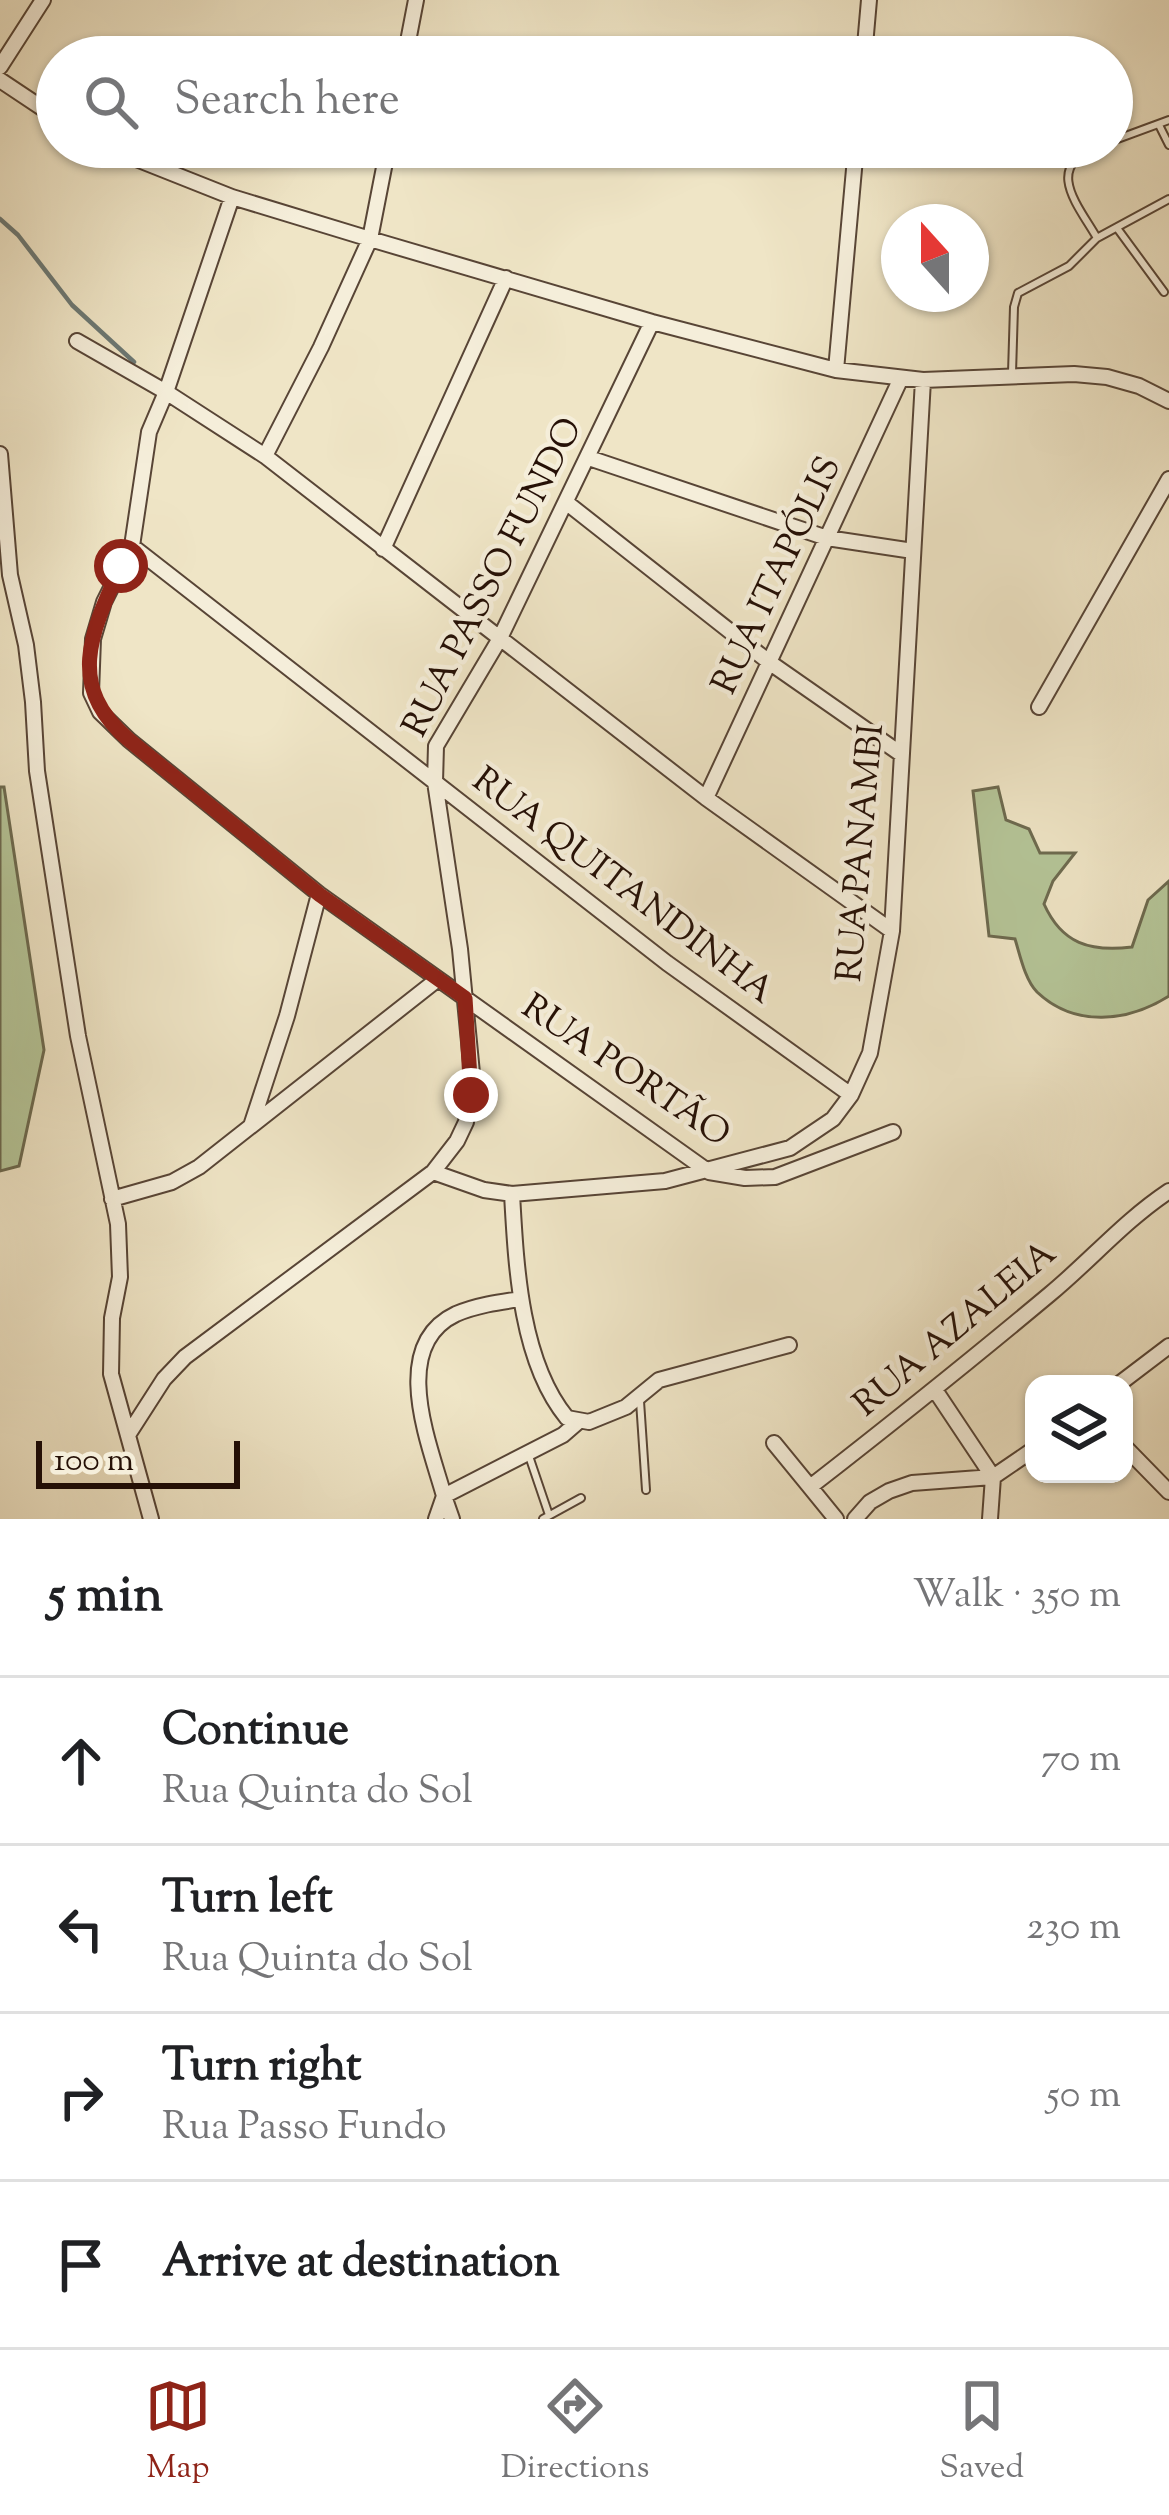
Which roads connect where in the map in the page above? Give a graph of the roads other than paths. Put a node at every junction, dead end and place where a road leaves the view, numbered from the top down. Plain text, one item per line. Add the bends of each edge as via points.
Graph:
1 (43, 0) edge
2 (416, 0) edge
3 (869, 0) edge
4 (409, 36) edge
5 (866, 36) edge
6 (0, 67) edge
7 (0, 80) edge
8 (36, 104) edge
9 (1169, 120) edge
10 (1159, 124) junction
11 (1133, 133) edge
12 (1169, 145) edge
13 (159, 168) edge
14 (384, 168) edge
15 (854, 168) edge
16 (1067, 168) edge
17 (232, 197) junction
18 (1169, 199) edge
19 (1118, 228) junction
20 (1097, 238) junction
21 (370, 239) junction
22 (506, 278) junction
23 (1164, 292) dead end
24 (652, 322) junction
25 (77, 341) dead end
26 (836, 370) junction
27 (1012, 376) junction
28 (901, 379) junction
29 (922, 380) junction
30 (166, 392) junction
31 (1169, 401) edge
32 (0, 454) edge
33 (265, 456) junction
34 (590, 458) junction
35 (1169, 479) edge
36 (567, 502) junction
37 (827, 538) junction
38 (131, 546) junction
39 (382, 549) junction
40 (913, 551) junction
41 (499, 640) junction
42 (770, 662) junction
43 (1039, 707) dead end
44 (901, 754) junction
45 (435, 782) junction
46 (706, 798) junction
47 (320, 895) junction
48 (892, 931) junction
49 (438, 979) junction
50 (465, 998) junction
51 (851, 1095) junction
52 (251, 1126) junction
53 (893, 1132) dead end
54 (433, 1172) junction
55 (709, 1172) junction
56 (1169, 1191) edge
57 (512, 1194) junction
58 (112, 1199) junction
59 (521, 1298) junction
60 (789, 1345) dead end
61 (1169, 1346) edge
62 (1131, 1375) edge
63 (935, 1390) junction
64 (640, 1397) junction
65 (578, 1423) junction
66 (128, 1435) junction
67 (775, 1443) dead end
68 (528, 1453) junction
69 (1025, 1455) edge
70 (1133, 1455) edge
71 (993, 1478) junction
72 (810, 1487) junction
73 (646, 1490) dead end
74 (1169, 1492) edge
75 (444, 1496) junction
76 (581, 1498) dead end
77 (546, 1517) edge
78 (151, 1519) edge
79 (436, 1519) edge
80 (452, 1519) edge
81 (836, 1519) edge
82 (855, 1519) edge
83 (990, 1519) edge

1 - 6 street
2 - 4 street
3 - 5 street
7 - 8 street
9 - 10 lane
10 - 11 lane
10 - 12 lane
13 - 17 street
14 - 21 street
15 - 26 street
16 - 20 lane
17 - 21 street
17 - 30 street, RUA PORTÃO
18 - 19 lane
19 - 20 lane
19 - 23 lane
20 - 27 lane via 1069,266 1018,293
21 - 22 street
21 - 33 street
22 - 24 street
22 - 39 street
24 - 26 street
24 - 34 street, RUA PASSO FUNDO
25 - 30 street
26 - 28 street
27 - 29 street
27 - 31 street via 1107,377
28 - 29 street
28 - 37 street, RUA ITAPÓLIS
29 - 40 street, RUA PANAMBI
30 - 33 street
30 - 38 street, RUA PORTÃO via 142,456
32 - 58 street via 37,771
33 - 39 street
34 - 36 street, RUA PASSO FUNDO
34 - 37 street
35 - 43 street
36 - 41 street, RUA PASSO FUNDO
36 - 42 street
37 - 40 street
37 - 42 street, RUA ITAPÓLIS
38 - 45 street, RUA QUITANDINHA
38 - 47 street, RUA PORTÃO via 93,639 89,669 100,712
39 - 41 street
40 - 44 street, RUA PANAMBI
41 - 45 street, RUA PASSO FUNDO via 436,746
41 - 46 street
42 - 44 street
42 - 46 street, RUA ITAPÓLIS
44 - 48 street, RUA PANAMBI
45 - 50 street, RUA PASSO FUNDO
45 - 51 street, RUA QUITANDINHA
46 - 48 street
47 - 49 street, RUA PORTÃO
47 - 52 street
48 - 51 street, RUA PANAMBI via 870,1053
49 - 50 street, RUA PORTÃO
49 - 52 street
50 - 54 street, RUA PASSO FUNDO via 471,1095 457,1141
50 - 55 street, RUA PORTÃO
51 - 55 street, RUA PANAMBI via 833,1119 790,1148
52 - 58 street via 172,1182
53 - 55 street, RUA PORTÃO via 776,1177
54 - 57 street, RUA PANAMBI
54 - 66 street, RUA PASSO FUNDO via 185,1357
55 - 57 street, RUA PANAMBI via 614,1189
56 - 63 street, RUA AZALEIA
57 - 59 street
58 - 66 street via 121,1250 110,1374
59 - 65 street via 559,1408
59 - 75 street via 452,1316 431,1336 416,1400
60 - 64 street via 659,1380
61 - 62 street
63 - 71 street
63 - 72 street, RUA AZALEIA
64 - 65 street
64 - 73 lane
65 - 68 street
66 - 78 street
67 - 72 street
68 - 75 street
68 - 77 lane
69 - 71 street
70 - 74 street
71 - 82 street via 912,1484 870,1502
71 - 83 street
72 - 81 street
75 - 79 street
75 - 80 street
76 - 77 lane

